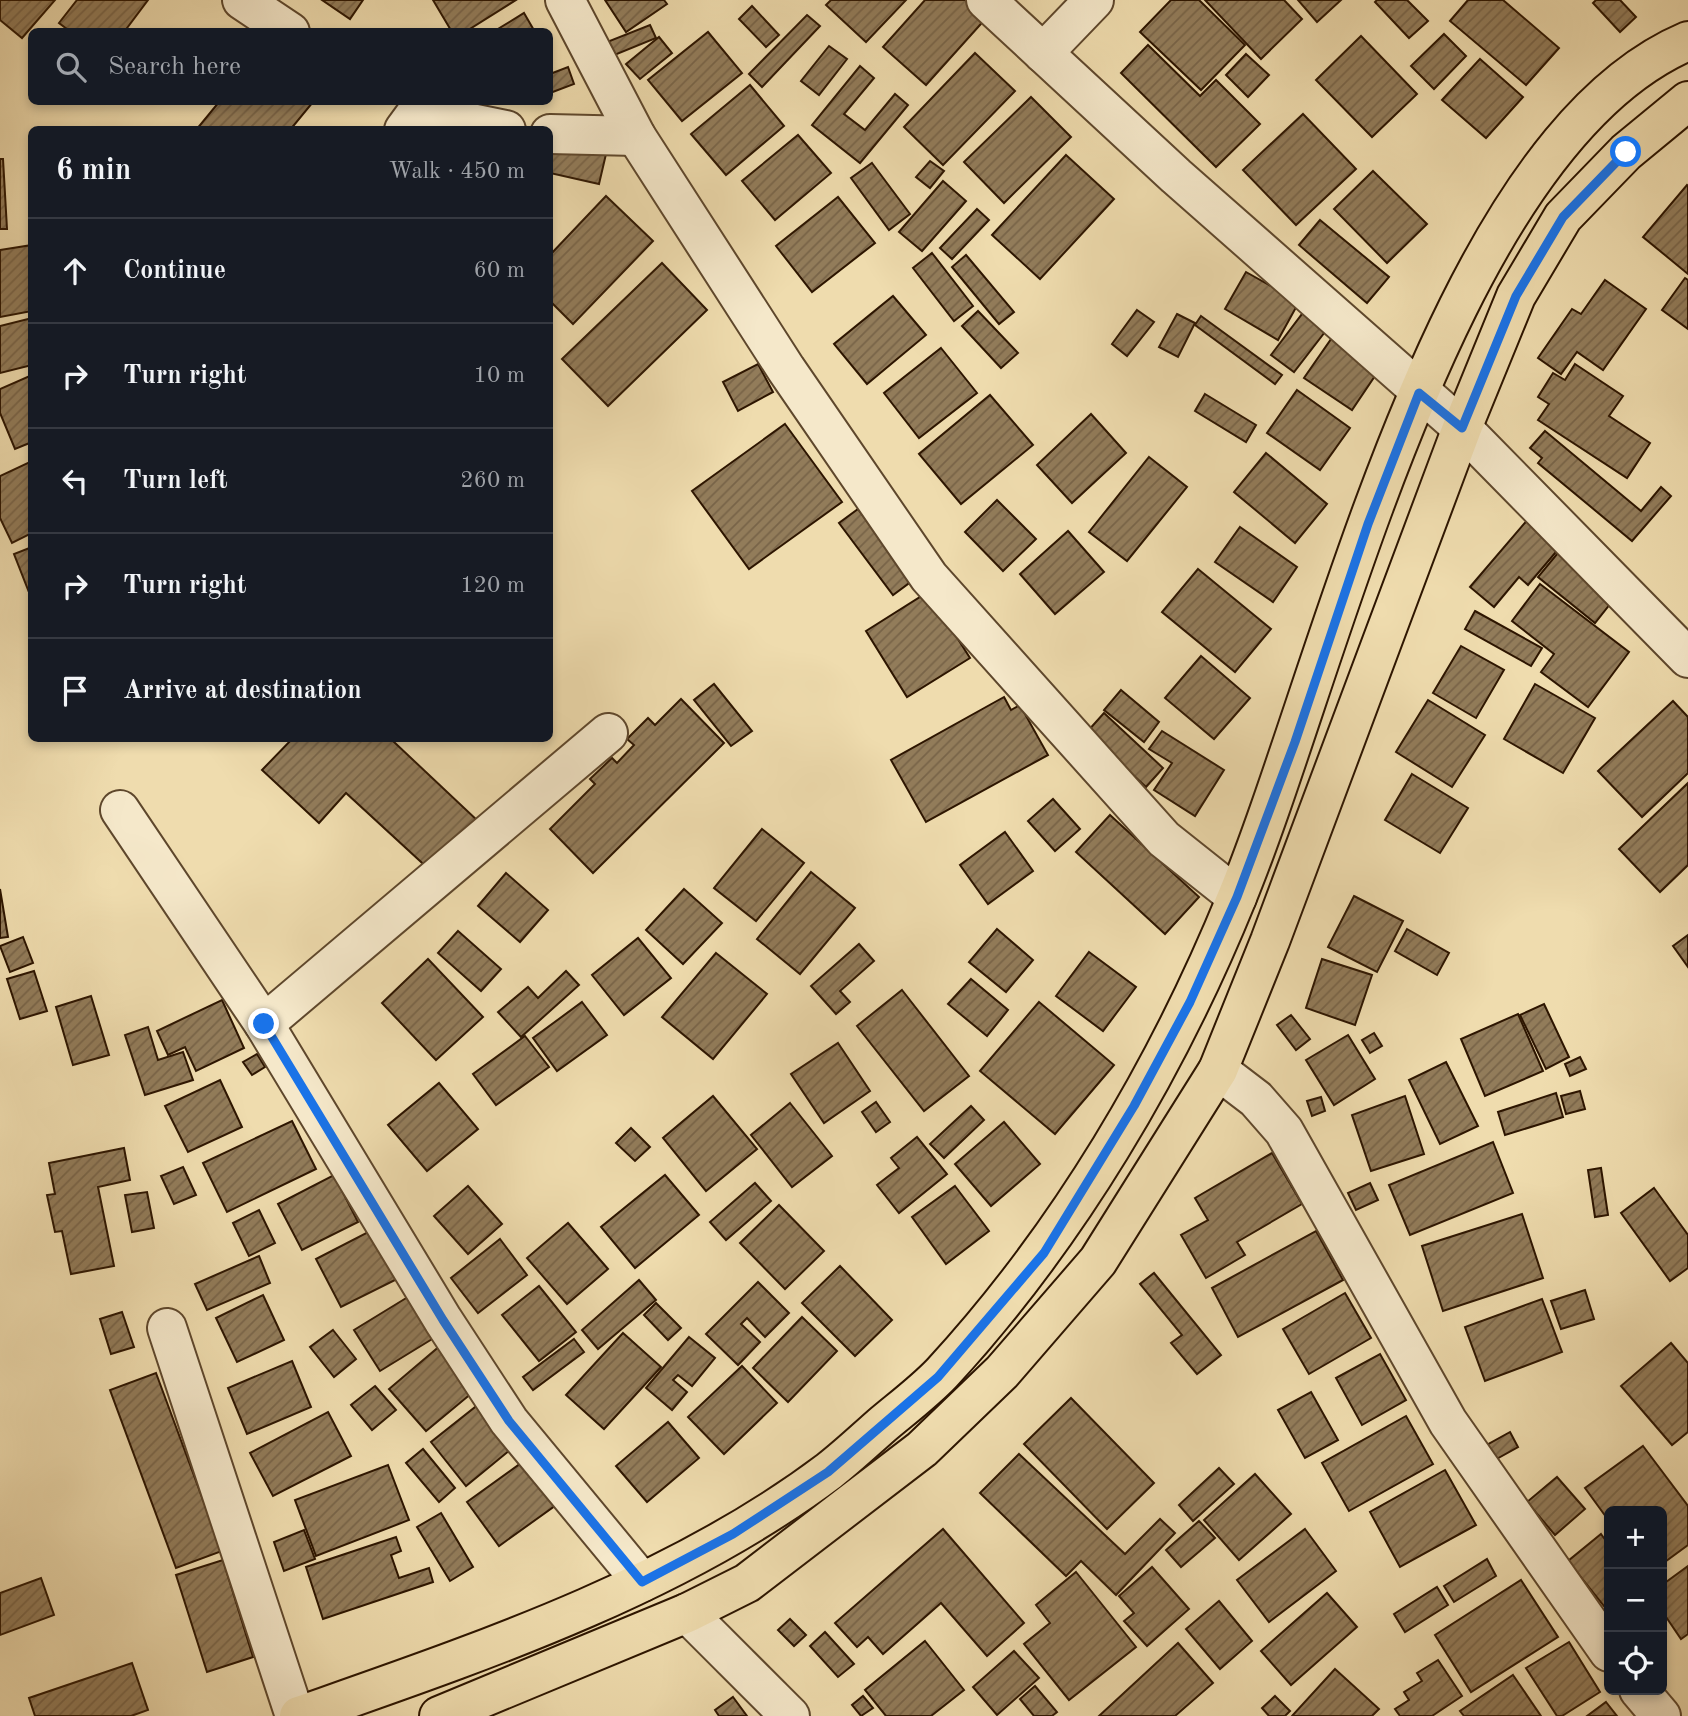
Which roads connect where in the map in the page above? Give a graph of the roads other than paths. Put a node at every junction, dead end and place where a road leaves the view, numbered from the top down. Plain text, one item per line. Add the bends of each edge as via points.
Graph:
1 (242, 0) edge
2 (565, 0) edge
3 (986, 0) edge
4 (1094, 0) edge
5 (284, 28) edge
6 (1688, 41) edge
7 (1043, 53) junction
8 (1688, 101) edge
9 (415, 112) edge
10 (486, 126) edge
11 (553, 134) edge
12 (636, 136) junction
13 (1419, 393) junction
14 (1462, 428) junction
15 (1688, 658) edge
16 (608, 733) dead end
17 (120, 810) dead end
18 (1237, 897) junction
19 (264, 1024) junction
20 (1218, 1070) junction
21 (167, 1328) dead end
22 (642, 1582) junction
23 (687, 1613) junction
24 (1604, 1645) edge
25 (1643, 1695) edge
26 (297, 1716) edge
27 (439, 1716) edge
28 (790, 1716) edge
29 (1661, 1716) edge

1 - 5 street
2 - 12 street
3 - 7 street
4 - 7 street
6 - 13 main road via 1633,74 1594,107 1547,160 1520,196 1475,276
7 - 13 street
8 - 14 main road via 1626,152 1563,217 1516,296
9 - 10 street
11 - 12 street
12 - 18 street via 786,369 929,577 1164,839
13 - 14 street
13 - 18 main road
14 - 15 street
14 - 20 main road
16 - 19 street
17 - 19 street
18 - 22 main road via 1190,1002 1051,1241 938,1377 828,1472 733,1534
19 - 22 street via 509,1421
20 - 23 main road via 1098,1261 1002,1373 922,1449 826,1525 747,1583
20 - 24 street via 1256,1099 1284,1130 1448,1422
21 - 26 street
22 - 26 main road via 456,1660
23 - 27 main road
23 - 28 street
25 - 29 street

